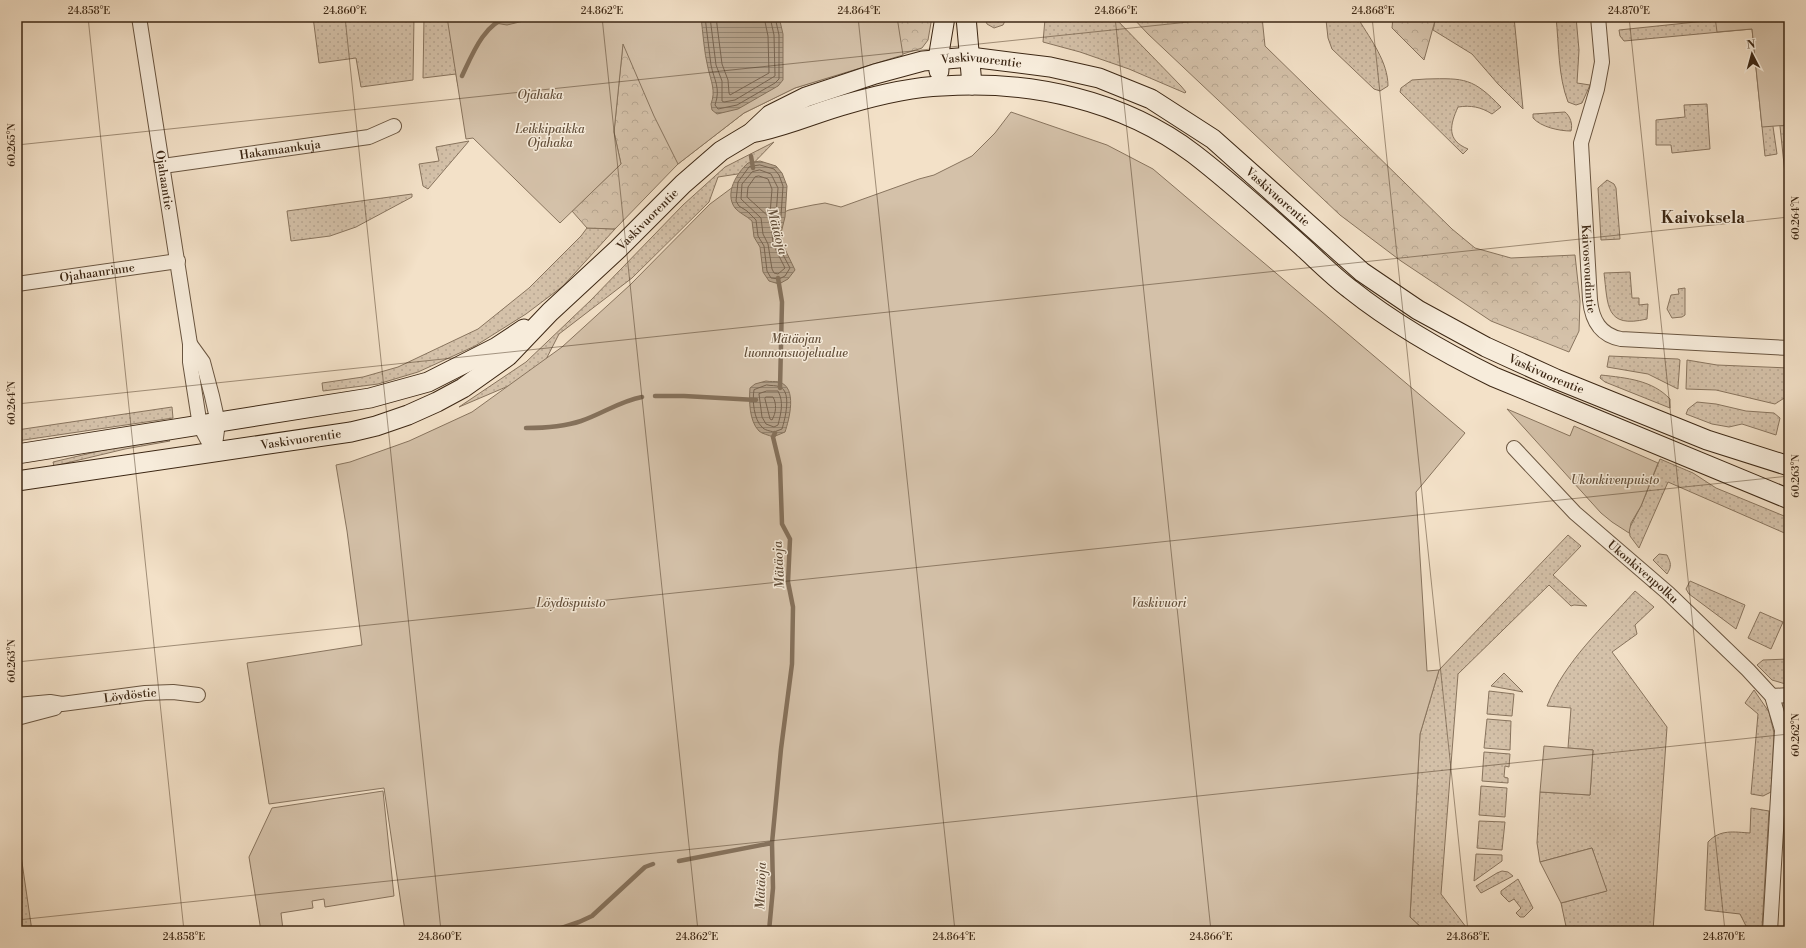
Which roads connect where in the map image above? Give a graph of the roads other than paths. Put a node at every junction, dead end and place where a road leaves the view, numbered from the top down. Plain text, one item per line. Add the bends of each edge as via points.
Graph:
1 (139, 17) edge
2 (945, 17) edge
3 (966, 17) edge
4 (1598, 17) edge
5 (970, 57) junction
6 (938, 59) junction
7 (972, 84) junction
8 (940, 86) junction
9 (394, 126) dead end
10 (751, 133) junction
11 (163, 166) junction
12 (178, 261) junction
13 (17, 284) edge
14 (550, 312) junction
15 (1789, 348) edge
16 (209, 425) junction
17 (1514, 448) dead end
18 (214, 452) junction
19 (17, 454) edge
20 (1789, 466) edge
21 (17, 481) edge
22 (1789, 500) edge
23 (198, 695) dead end
24 (1789, 695) edge
25 (1772, 696) junction
26 (62, 704) junction
27 (17, 705) edge
28 (1784, 714) edge
29 (17, 718) edge
30 (1770, 931) edge

1 - 11 street, Ojahaantie
2 - 6 main road
3 - 5 main road
4 - 15 street, Kaivosvoudintie via 1602,62 1581,143 1590,300 1596,322 1605,333 1621,339
5 - 6 main road, Vaskivuorentie
5 - 7 main road
5 - 20 main road, Vaskivuorentie via 1050,67 1099,78 1152,99 1213,139 1362,272 1418,310 1486,347 1556,378 1707,440
6 - 8 main road
6 - 10 main road, Vaskivuorentie via 875,74 806,97 770,115
7 - 8 main road, Vaskivuorentie
7 - 22 main road, Vaskivuorentie via 1012,86 1065,94 1163,133 1193,153 1259,208 1350,289 1410,332 1494,377
8 - 10 main road, Vaskivuorentie via 882,95 776,128
9 - 11 street, Hakamaankuja via 369,137
10 - 14 main road, Vaskivuorentie via 721,151 683,184
11 - 12 street, Ojahaantie
12 - 13 street, Ojahaanrinne
12 - 16 street, Ojahaantie via 190,344 203,362 212,396
14 - 16 main road, Vaskivuorentie via 497,347 428,382 370,398
14 - 18 main road, Vaskivuorentie via 508,356 463,388 408,415 351,432
16 - 18 street, Ojahaantie
16 - 19 main road, Vaskivuorentie
17 - 25 street, Ukonkivenpolku via 1575,513 1668,593
18 - 21 main road, Vaskivuorentie
23 - 26 street, Löydöstie via 173,692 145,693
24 - 25 street
25 - 28 street, Ukonkivenpolku
26 - 27 street, Löydöstie via 50,702
26 - 29 street, Löydöstie via 53,709
28 - 30 street, Ukonkivenpolku

